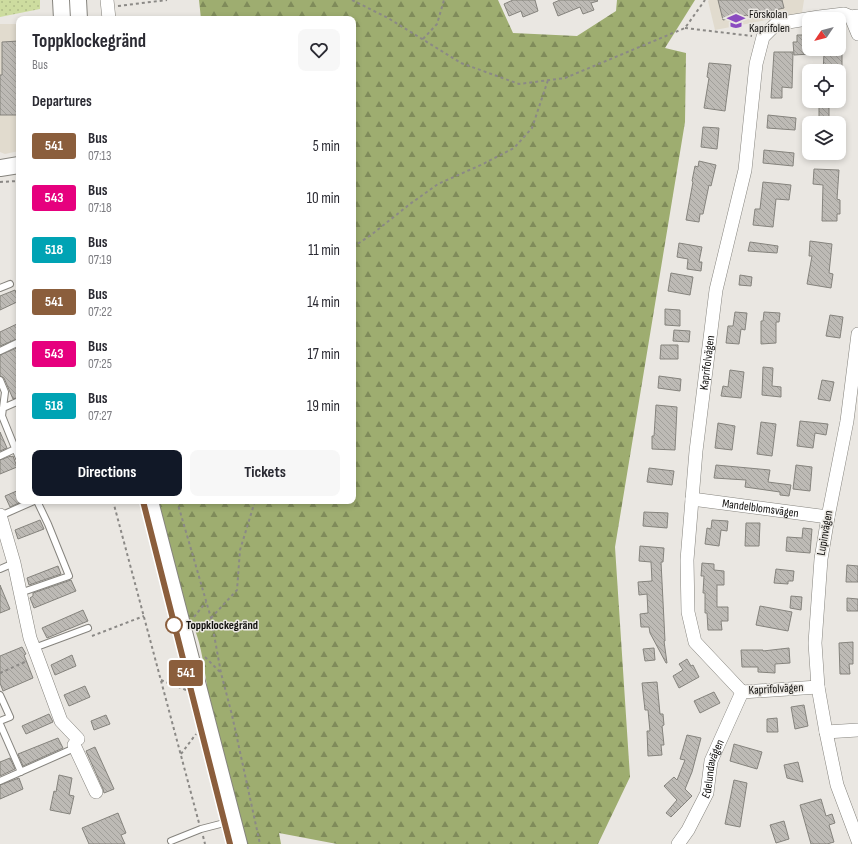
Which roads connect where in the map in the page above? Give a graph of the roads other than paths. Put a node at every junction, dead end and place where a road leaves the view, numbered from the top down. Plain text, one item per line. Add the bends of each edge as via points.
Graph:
1 (61, 0) edge
2 (78, 0) edge
3 (62, 16) edge
4 (79, 16) edge
5 (855, 16) edge
6 (858, 34) edge
7 (0, 168) edge
8 (16, 175) edge
9 (10, 284) dead end
10 (0, 288) edge
11 (858, 334) edge
12 (16, 343) edge
13 (0, 351) edge
14 (0, 380) edge
15 (16, 402) edge
16 (3, 408) junction
17 (853, 421) edge
18 (15, 449) joint
19 (0, 456) edge
20 (692, 499) junction
21 (28, 504) edge
22 (38, 504) edge
23 (144, 504) edge
24 (151, 504) edge
25 (0, 515) edge
26 (828, 517) junction
27 (14, 563) junction
28 (0, 569) edge
29 (20, 593) junction
30 (88, 628) dead end
31 (34, 648) junction
32 (818, 687) junction
33 (742, 692) junction
34 (0, 695) edge
35 (13, 705) dead end
36 (6, 708) junction
37 (0, 723) edge
38 (858, 730) edge
39 (826, 732) junction
40 (76, 742) junction
41 (21, 772) junction
42 (0, 781) edge
43 (96, 792) dead end
44 (229, 822) junction
45 (171, 841) dead end
46 (858, 841) edge
47 (230, 844) edge
48 (239, 844) edge
49 (678, 844) edge

1 - 3 street
2 - 4 street
5 - 6 street
5 - 20 street, Kaprifolvägen via 818,16 776,24 763,37 756,64 745,170 716,290
7 - 8 street
9 - 10 lane
11 - 17 street, Lupinvägen
12 - 13 lane
14 - 16 lane via 5,392
15 - 16 lane
16 - 18 lane via 2,416
17 - 26 street, Lupinvägen
18 - 19 lane
20 - 26 street, Mandelblomsvägen
20 - 33 street, Kaprifolvägen via 687,560 688,612 695,642
21 - 25 lane
22 - 29 lane via 68,576
23 - 44 street
24 - 44 street
25 - 27 street
26 - 32 street, Lupinvägen via 821,559 815,644
27 - 28 lane
27 - 29 street
29 - 31 street
30 - 31 lane
31 - 40 street via 61,721
32 - 33 street, Kaprifolvägen
32 - 39 street, Lupinvägen
33 - 49 street, Edelundavägen via 711,761 707,793
34 - 36 lane
35 - 36 lane
36 - 37 lane via 10,717
37 - 41 lane
38 - 39 street
39 - 46 street, Lupinvägen via 837,785
40 - 41 lane via 70,750
40 - 43 street
41 - 42 lane
44 - 45 lane
44 - 47 street
44 - 48 street

